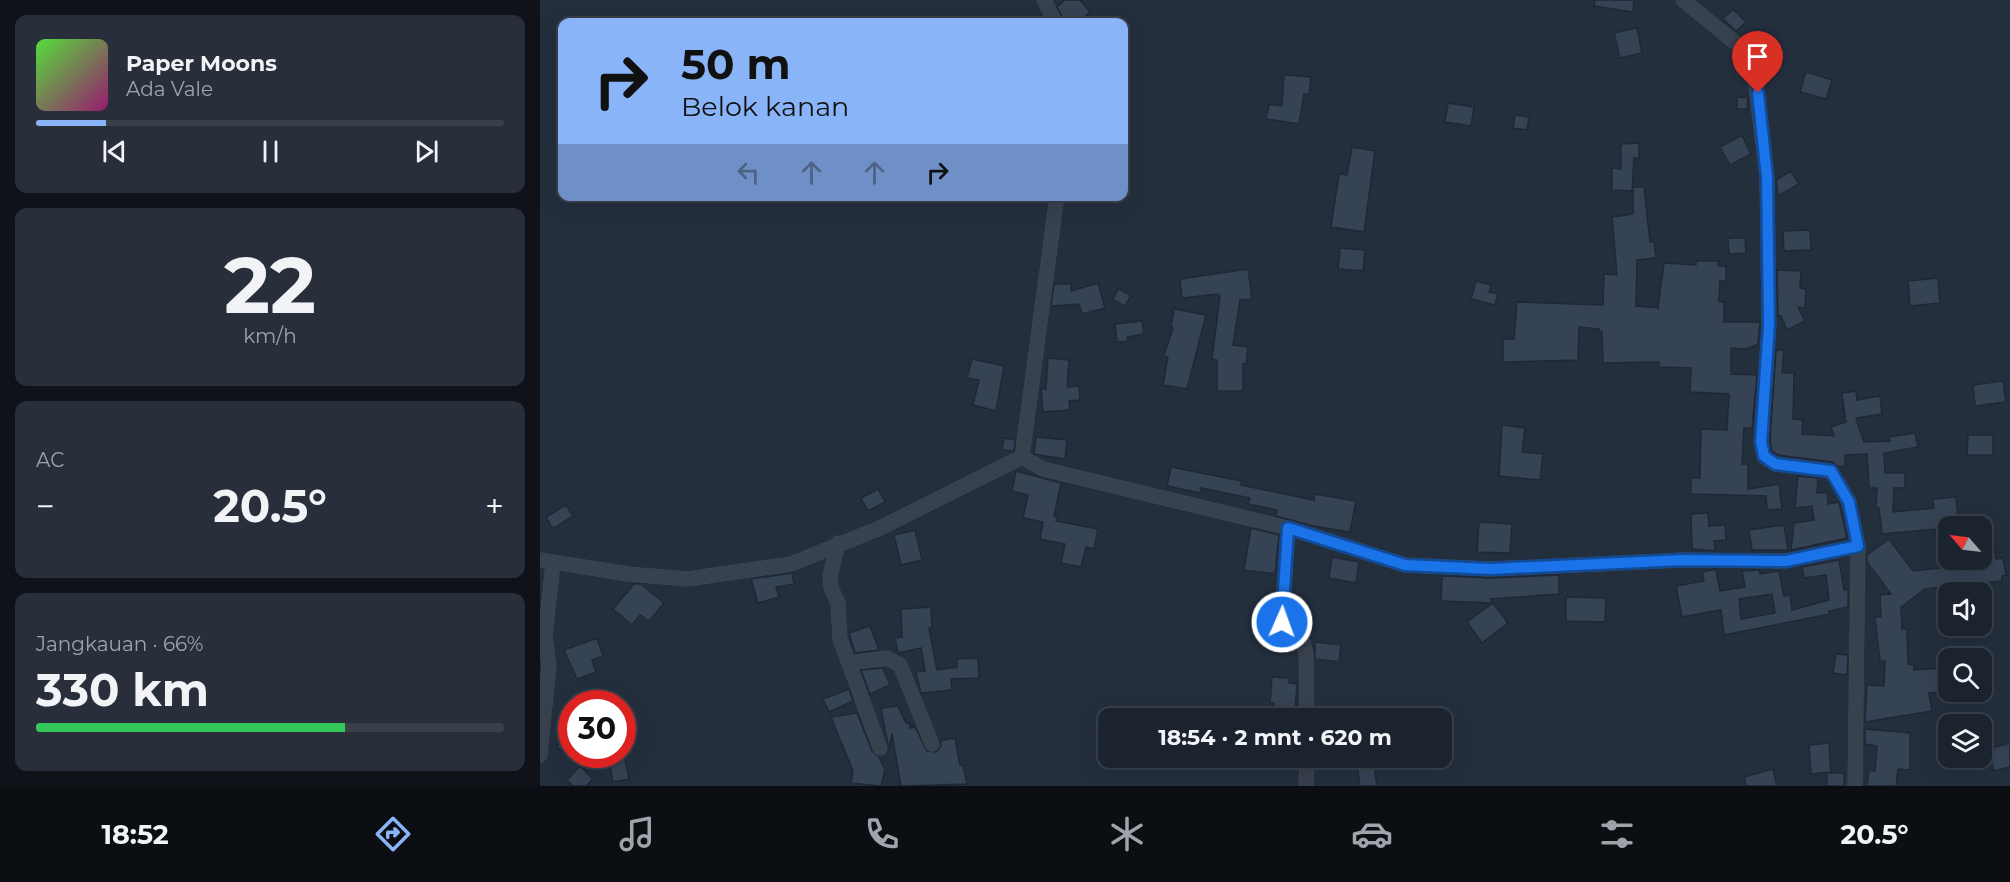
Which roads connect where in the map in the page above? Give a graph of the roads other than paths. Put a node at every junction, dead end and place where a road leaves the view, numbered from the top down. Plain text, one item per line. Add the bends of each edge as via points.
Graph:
1 (1044, 0) edge
2 (1683, 0) edge
3 (1053, 18) edge
4 (1057, 201) edge
5 (1022, 457) junction
6 (1288, 528) junction
7 (838, 543) junction
8 (1858, 546) junction
9 (546, 562) edge
10 (849, 663) junction
11 (1307, 708) edge
12 (932, 744) dead end
13 (880, 748) dead end
14 (540, 755) edge
15 (1307, 768) edge
16 (1306, 786) edge
17 (1856, 786) edge

1 - 3 street
2 - 8 street via 1738,45 1753,64 1767,177 1769,325 1761,442 1764,456 1775,464 1831,471 1849,502
4 - 5 street
5 - 6 street via 1043,469
5 - 7 street via 880,528
6 - 8 street via 1405,565 1490,569 1683,560 1786,561
6 - 11 street via 1282,622 1285,632 1303,642
7 - 9 street via 791,564 687,579
7 - 10 street via 831,588 838,603 840,639
8 - 17 street
9 - 14 street via 545,636 549,664
10 - 12 street via 887,658 900,665
10 - 13 street
15 - 16 street

